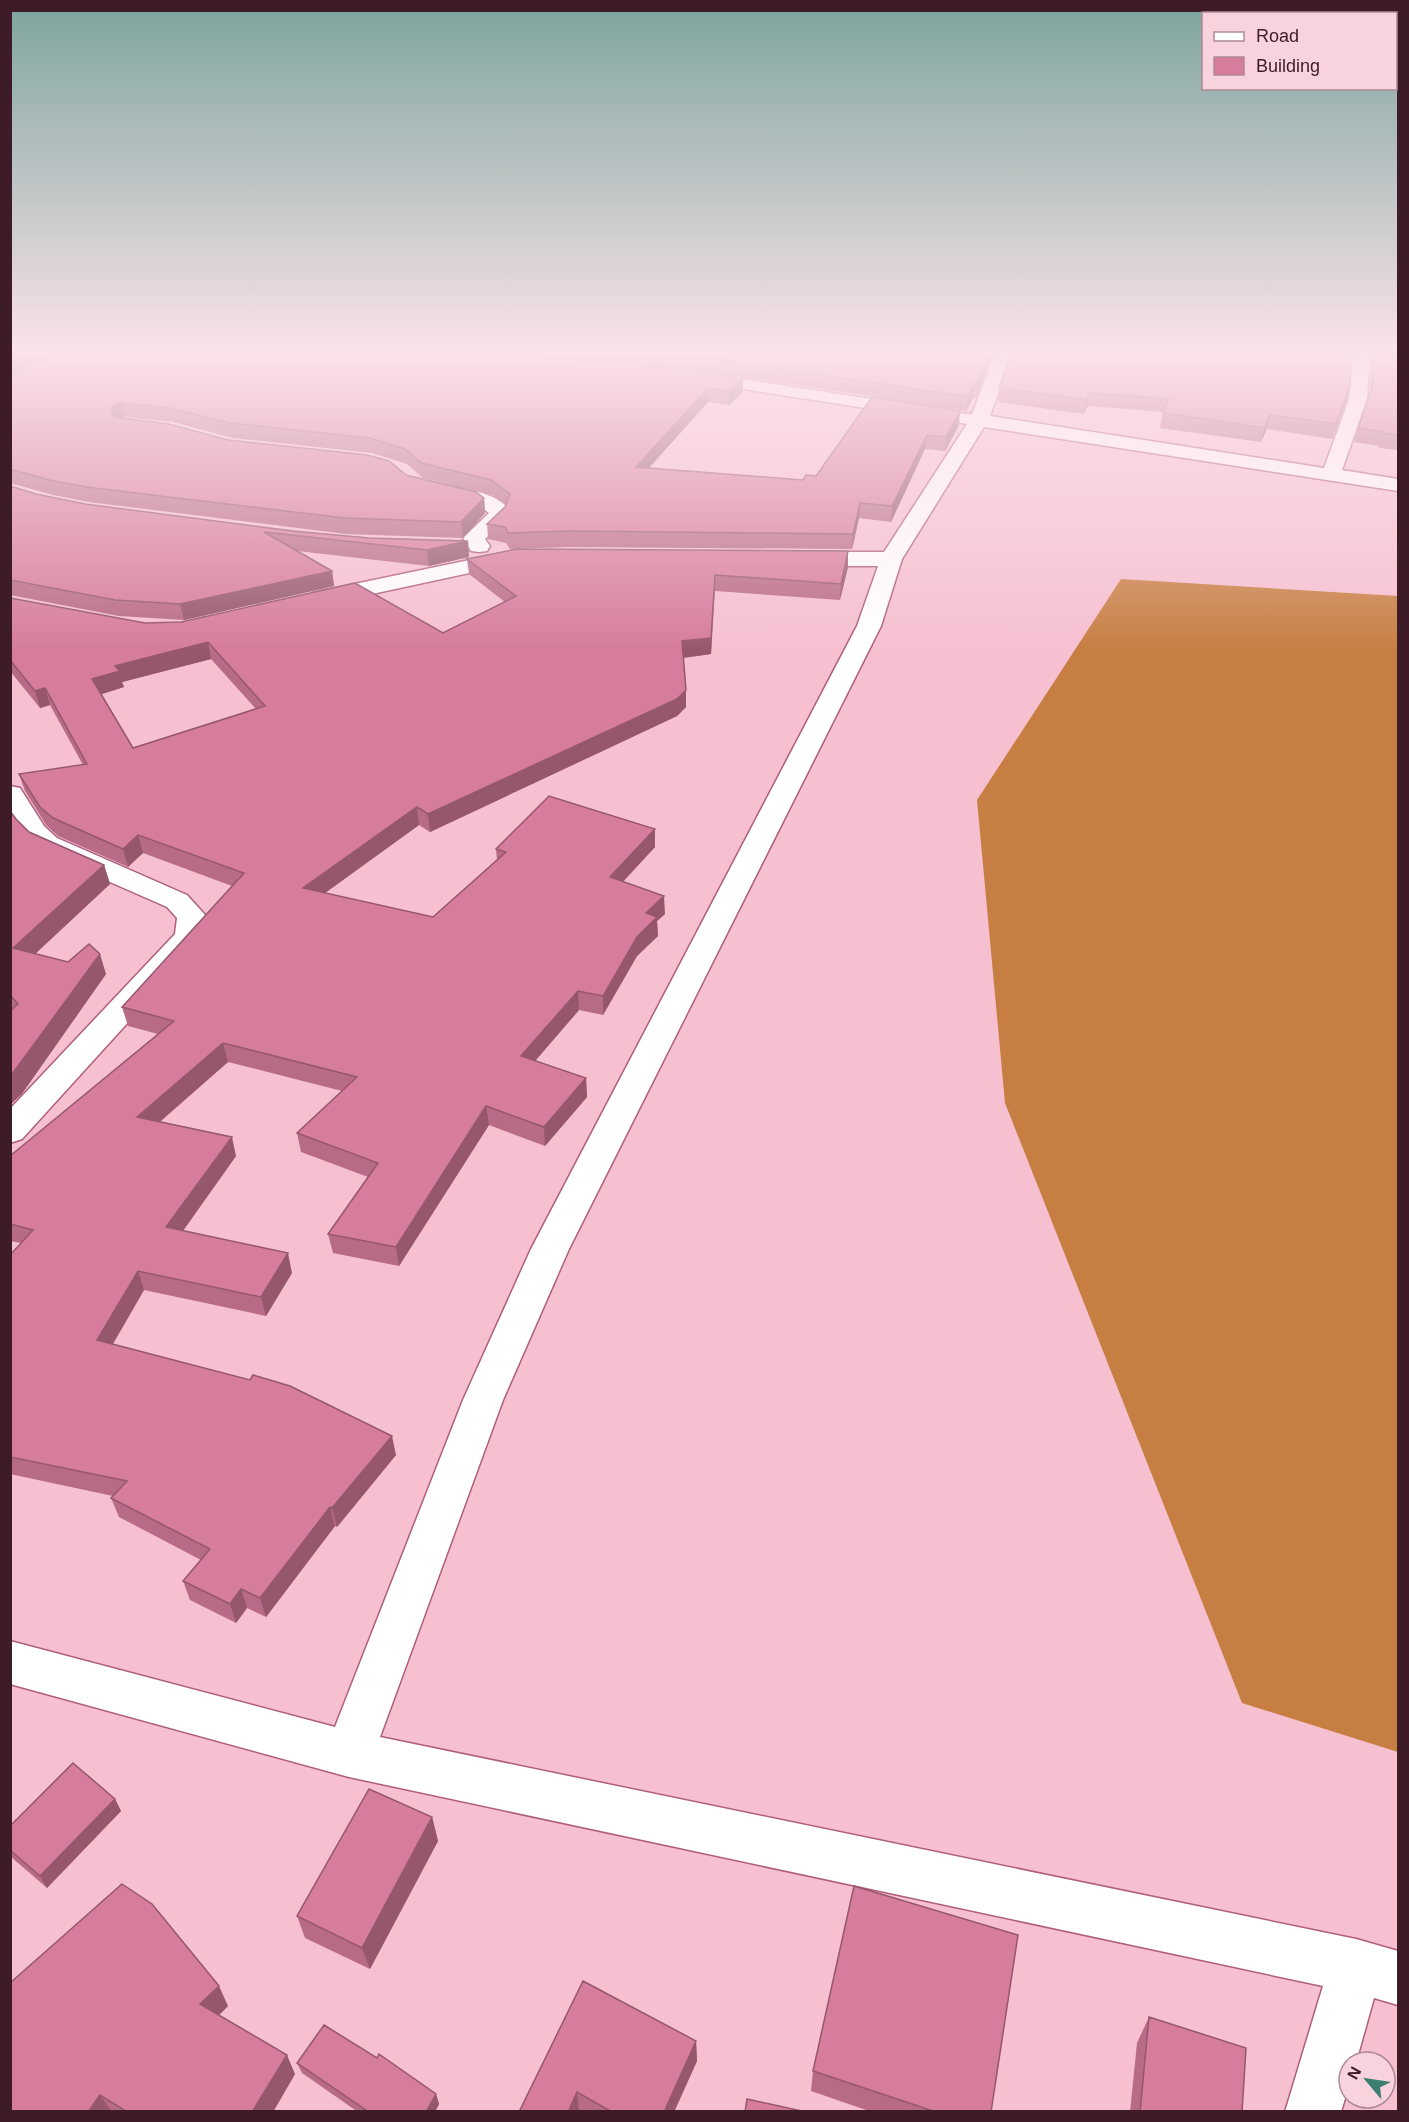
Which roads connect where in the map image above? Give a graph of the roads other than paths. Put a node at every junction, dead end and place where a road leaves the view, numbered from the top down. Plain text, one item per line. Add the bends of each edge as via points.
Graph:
1 (958, 453) edge
2 (1191, 453) edge
3 (1340, 453) edge
4 (1332, 475) junction
5 (1398, 485) edge
6 (421, 486) edge
7 (784, 558) edge
8 (891, 559) junction
9 (298, 603) edge
10 (10, 794) edge
11 (10, 1131) edge
12 (10, 1662) edge
13 (349, 1754) junction
14 (1377, 1972) edge
15 (1313, 2112) edge

1 - 8 street
2 - 4 street
3 - 4 street
4 - 5 street
6 - 9 street via 485,501 500,512 498,518 469,546 524,556
7 - 8 street
8 - 13 street via 869,626 550,1249 483,1400
10 - 11 street via 47,844 177,901 192,917 190,936
12 - 13 street
13 - 14 street
14 - 15 street

